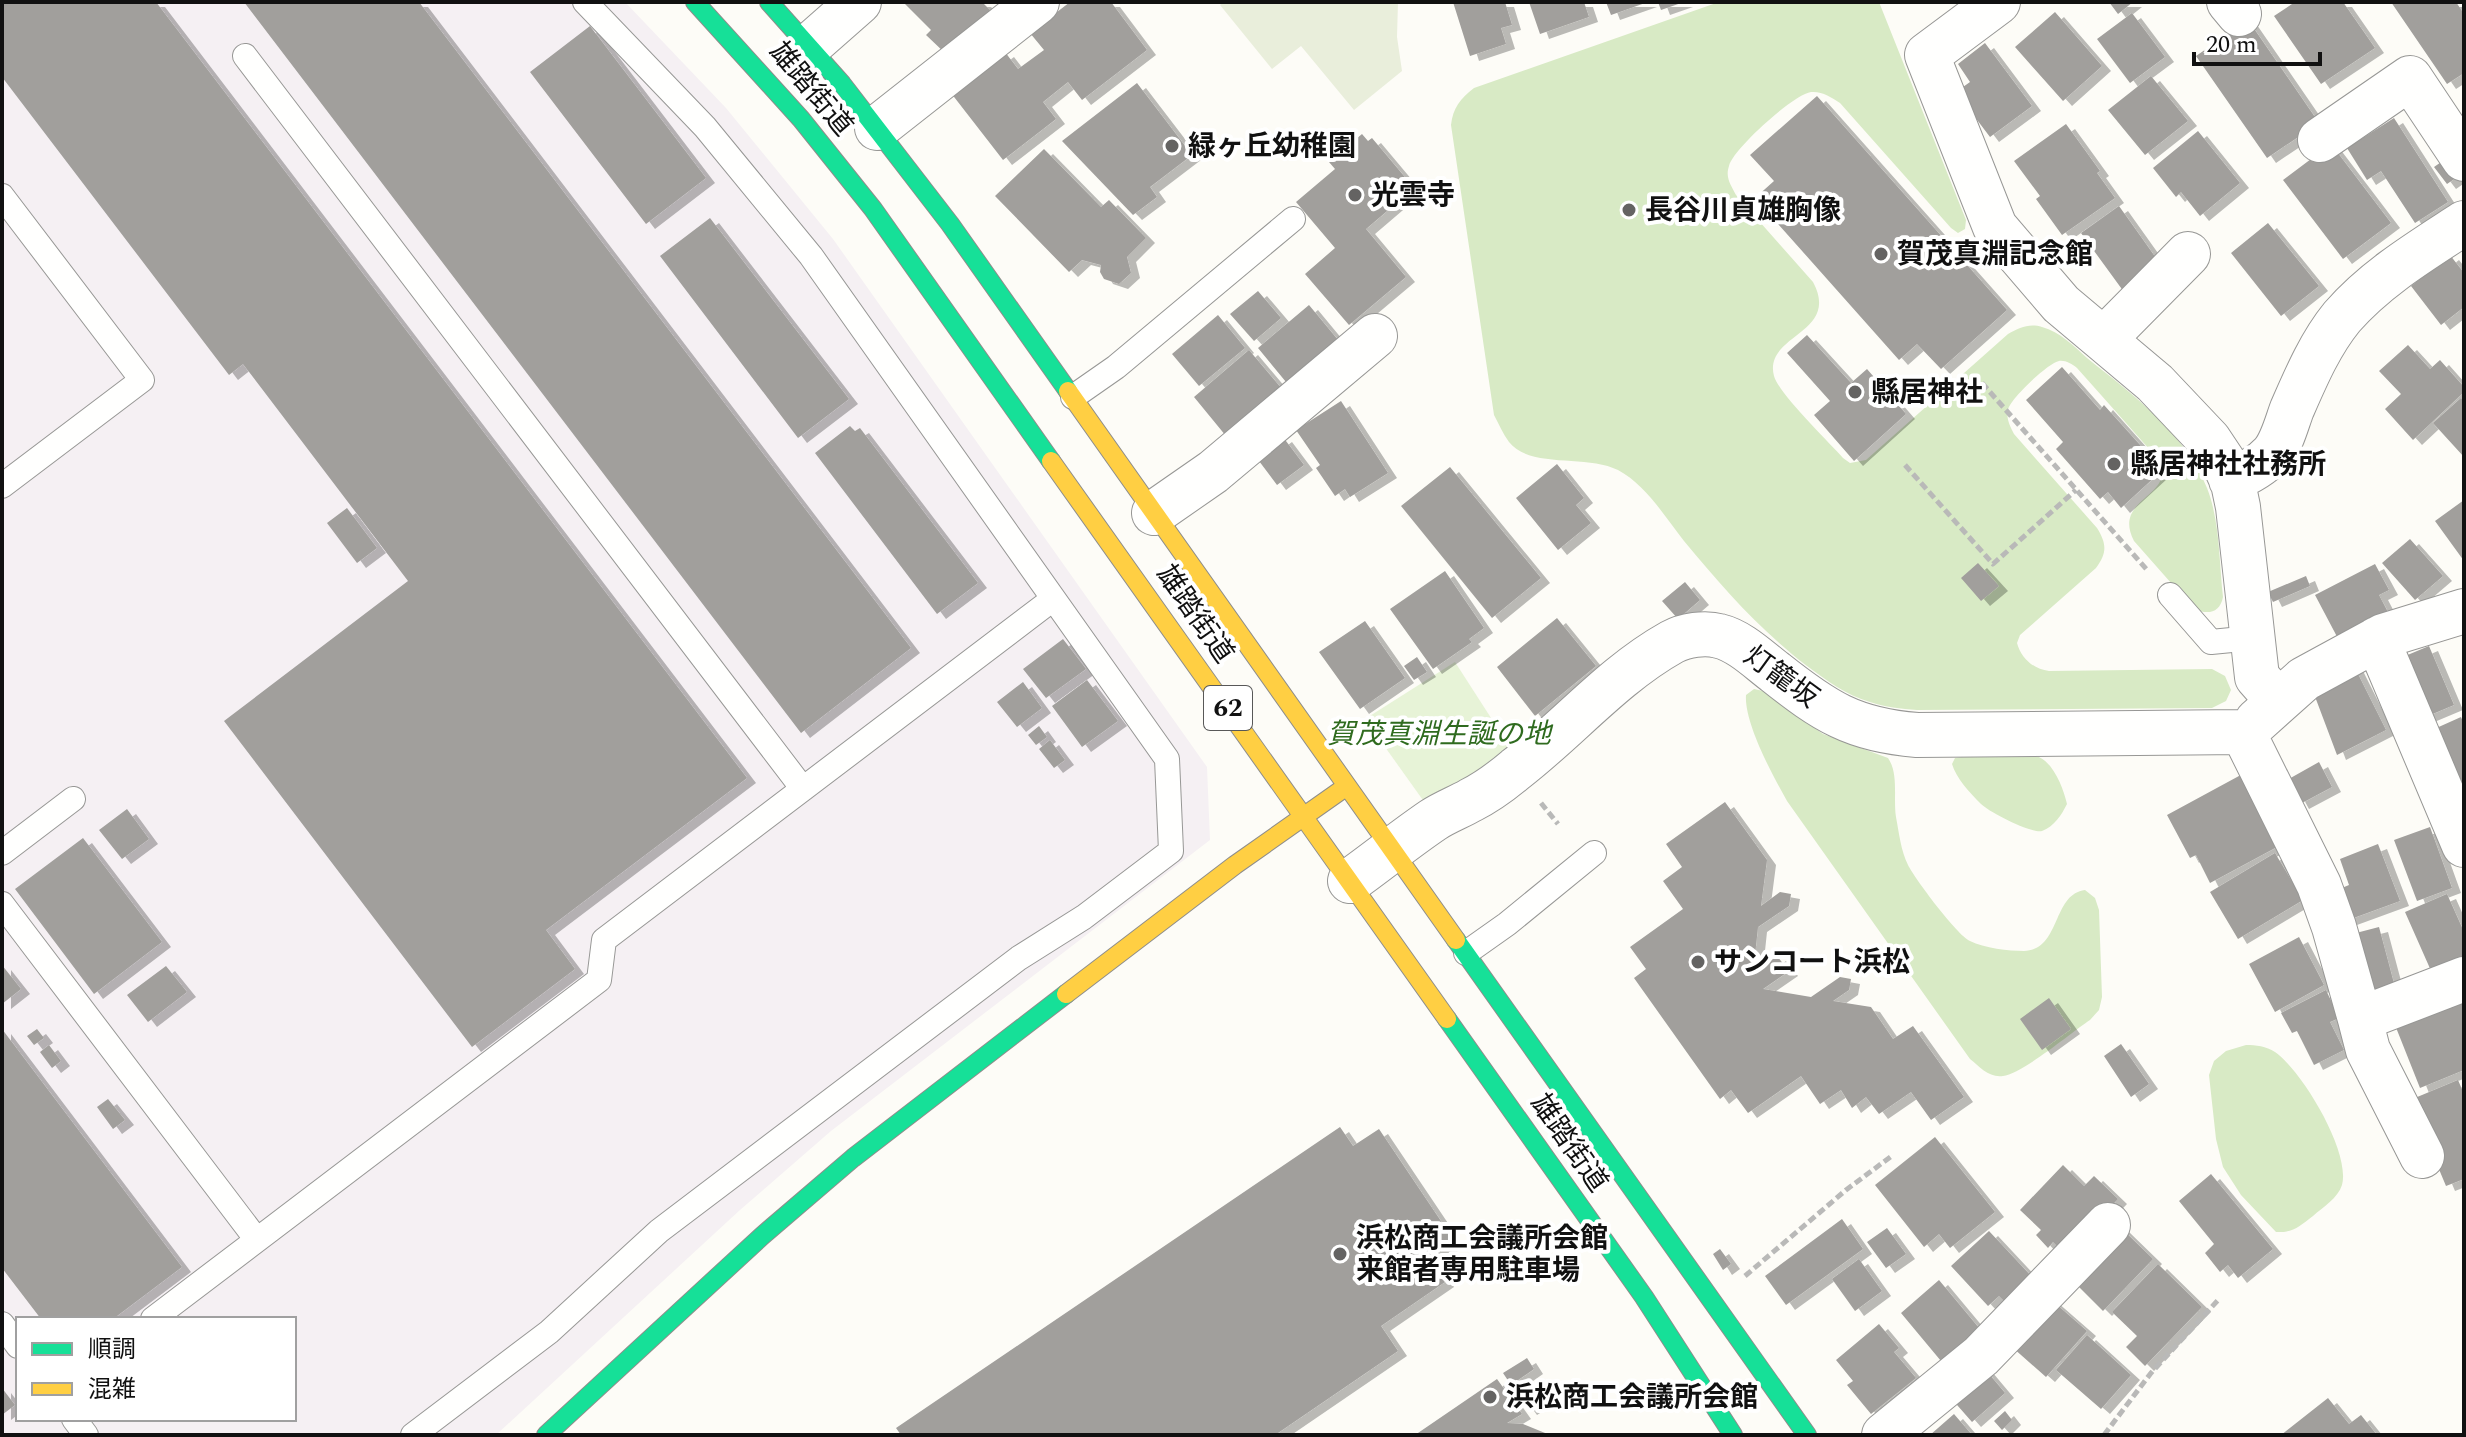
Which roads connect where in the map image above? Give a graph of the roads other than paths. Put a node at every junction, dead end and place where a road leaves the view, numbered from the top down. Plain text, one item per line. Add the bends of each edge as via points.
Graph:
1 (585, 2) edge
2 (695, 2) edge
3 (769, 2) edge
4 (859, 2) edge
5 (1037, 2) edge
6 (1998, 2) edge
7 (809, 46) junction
8 (245, 56) dead end
9 (877, 128) junction
10 (2320, 140) dead end
11 (2464, 159) edge
12 (2, 196) edge
13 (1293, 219) dead end
14 (2464, 223) edge
15 (2188, 254) dead end
16 (1375, 336) dead end
17 (2104, 339) junction
18 (1073, 397) junction
19 (2231, 480) junction
20 (2, 486) edge
21 (1154, 513) junction
22 (2164, 589) road end
23 (1053, 599) junction
24 (2464, 611) edge
25 (2252, 638) junction
26 (2377, 639) junction
27 (2278, 701) junction
28 (2243, 732) junction
29 (1347, 786) junction
30 (803, 789) junction
31 (73, 799) dead end
32 (1304, 817) junction
33 (2464, 845) edge
34 (1393, 850) junction
35 (2, 853) edge
36 (1594, 853) dead end
37 (1350, 881) junction
38 (2, 904) edge
39 (1466, 953) junction
40 (2464, 979) edge
41 (2360, 1019) junction
42 (2422, 1156) dead end
43 (2108, 1225) dead end
44 (257, 1240) junction
45 (156, 1317) edge
46 (2, 1324) edge
47 (16, 1343) edge
48 (413, 1435) edge
49 (546, 1435) edge
50 (1733, 1435) edge
51 (1807, 1435) edge
52 (1884, 1435) edge

1 - 23 lane via 677,96 776,212
2 - 32 main road, 雄踏街道 / 62 via 873,209
3 - 7 main road, 雄踏街道 / 62
4 - 7 street
5 - 9 street
6 - 17 street via 1927,55 1995,227 2061,304
7 - 9 main road, 雄踏街道 / 62
8 - 30 lane
9 - 18 main road, 雄踏街道 / 62
10 - 11 street via 2410,78
12 - 20 lane via 142,380
13 - 18 lane
14 - 19 street via 2393,270 2341,318 2305,378 2274,452
15 - 17 street
16 - 21 street via 1213,472
17 - 19 street via 2183,410 2209,440
18 - 21 main road, 雄踏街道 / 62
19 - 25 street
21 - 29 main road, 雄踏街道 / 62
22 - 25 lane via 2211,642
23 - 30 lane
23 - 48 lane via 1167,759 1171,851 1019,958 659,1231 549,1332
24 - 26 street
25 - 27 street via 2257,677
26 - 27 street via 2304,679
26 - 33 street
27 - 28 street
28 - 34 street, 灯籠坂 via 1888,733 1834,714 1742,647 1720,636 1696,634 1674,641 1607,690 1517,769
28 - 41 street via 2319,885
29 - 32 main road
29 - 34 main road, 雄踏街道 / 62
30 - 44 lane via 604,940 599,980
31 - 35 lane
32 - 37 main road, 雄踏街道 / 62
32 - 49 main road via 853,1158
34 - 37 street, 灯籠坂
34 - 39 main road, 雄踏街道 / 62
36 - 39 lane
37 - 50 main road, 雄踏街道 / 62 via 1644,1297
38 - 44 lane
39 - 51 main road, 雄踏街道 / 62
40 - 41 street
41 - 42 street via 2368,1050
43 - 52 street via 1981,1356
44 - 45 lane
46 - 47 lane

